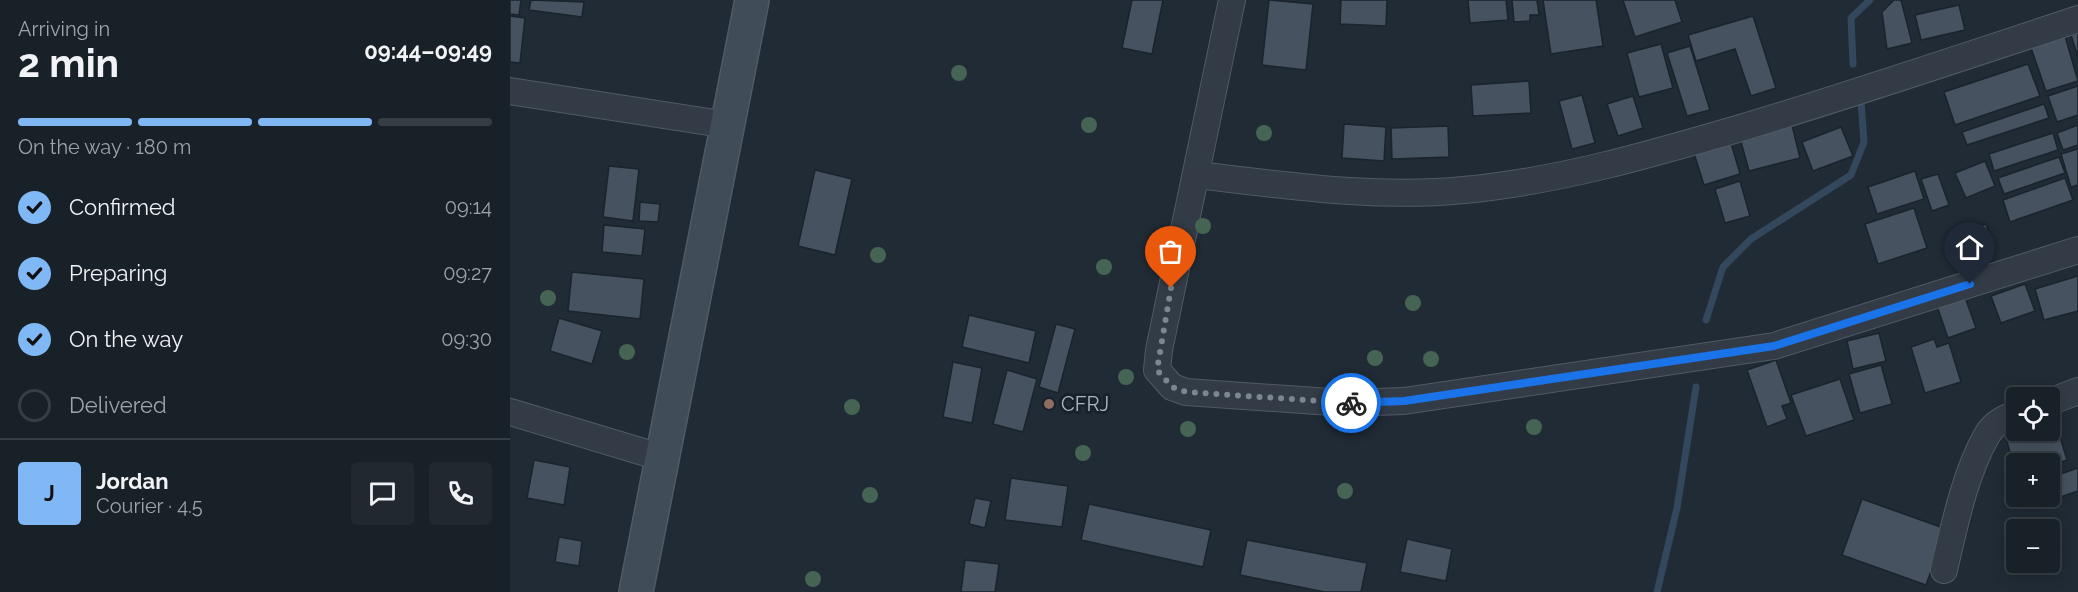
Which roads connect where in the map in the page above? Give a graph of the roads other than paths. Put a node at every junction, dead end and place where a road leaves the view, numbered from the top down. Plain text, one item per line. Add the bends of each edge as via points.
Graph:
1 (752, 0) edge
2 (1232, 0) edge
3 (2078, 19) edge
4 (510, 91) edge
5 (728, 125) junction
6 (1196, 174) junction
7 (2078, 249) edge
8 (2078, 392) edge
9 (2060, 398) edge
10 (510, 412) edge
11 (2006, 417) edge
12 (663, 458) junction
13 (1944, 570) dead end
14 (636, 592) edge

1 - 5 main road
2 - 6 street
3 - 6 street via 1874,88 1650,155 1527,181 1406,194
4 - 5 street
5 - 12 main road
6 - 7 street via 1157,370 1172,387 1186,392 1327,402 1404,401 1774,346
8 - 9 street
10 - 12 street
11 - 13 street via 1987,434 1961,501
12 - 14 main road

